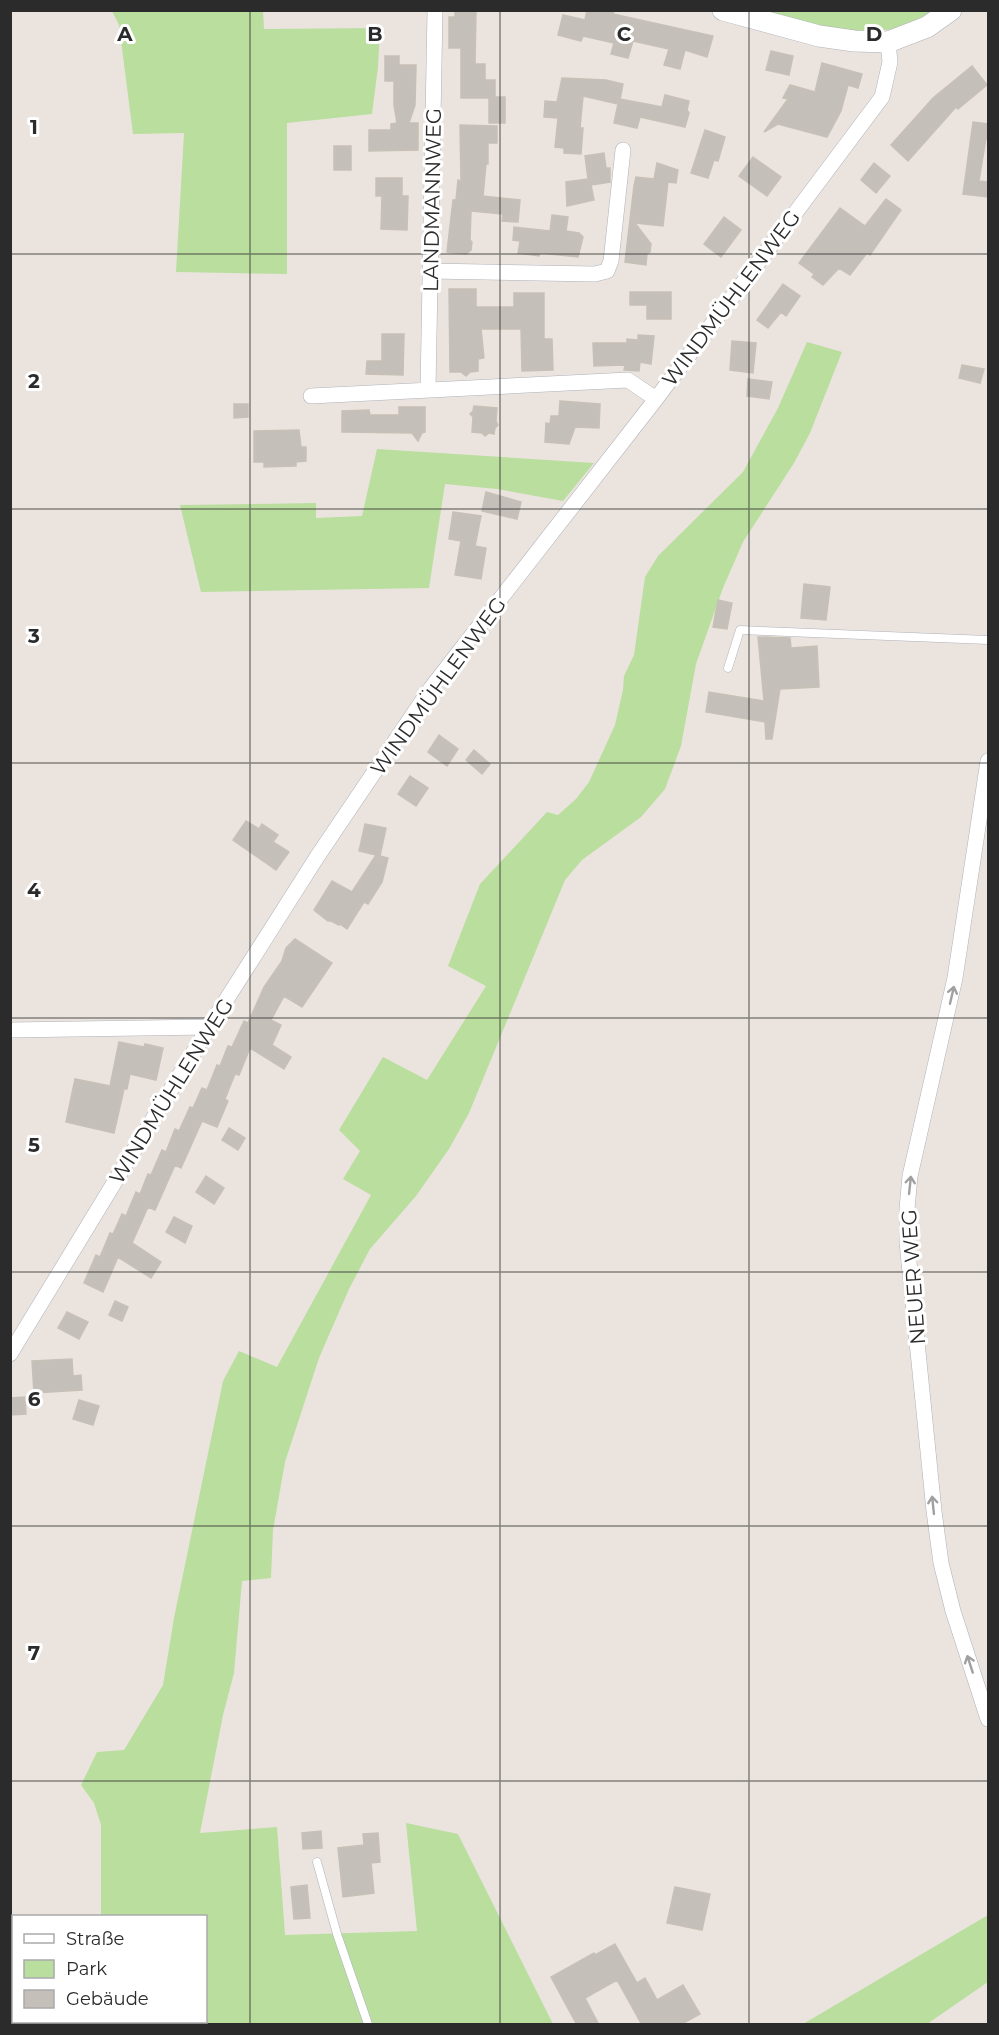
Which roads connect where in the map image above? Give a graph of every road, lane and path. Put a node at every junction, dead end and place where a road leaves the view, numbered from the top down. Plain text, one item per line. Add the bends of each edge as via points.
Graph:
1 (435, 10) edge
2 (723, 10) edge
3 (951, 10) edge
4 (888, 42) junction
5 (623, 150) dead end
6 (431, 271) junction
7 (428, 390) junction
8 (311, 396) dead end
9 (656, 399) junction
10 (988, 640) edge
11 (728, 669) dead end
12 (988, 761) edge
13 (209, 1027) junction
14 (10, 1030) edge
15 (10, 1354) edge
16 (988, 1719) edge
17 (317, 1862) dead end
18 (368, 2025) edge

1 - 6 street, LANDMANNWEG
2 - 4 main road via 819,36
3 - 4 main road via 927,27
4 - 9 street, WINDMÜHLENWEG via 890,62 882,97
5 - 6 street via 607,271
6 - 7 street, LANDMANNWEG
7 - 8 street
7 - 9 street via 628,380
9 - 13 street, WINDMÜHLENWEG via 431,688
10 - 11 lane via 740,630
16 -> 12 street, NEUER WEG via 941,1563 907,1242 910,1176 956,978
13 - 14 street
13 - 15 street, WINDMÜHLENWEG
17 - 18 lane

